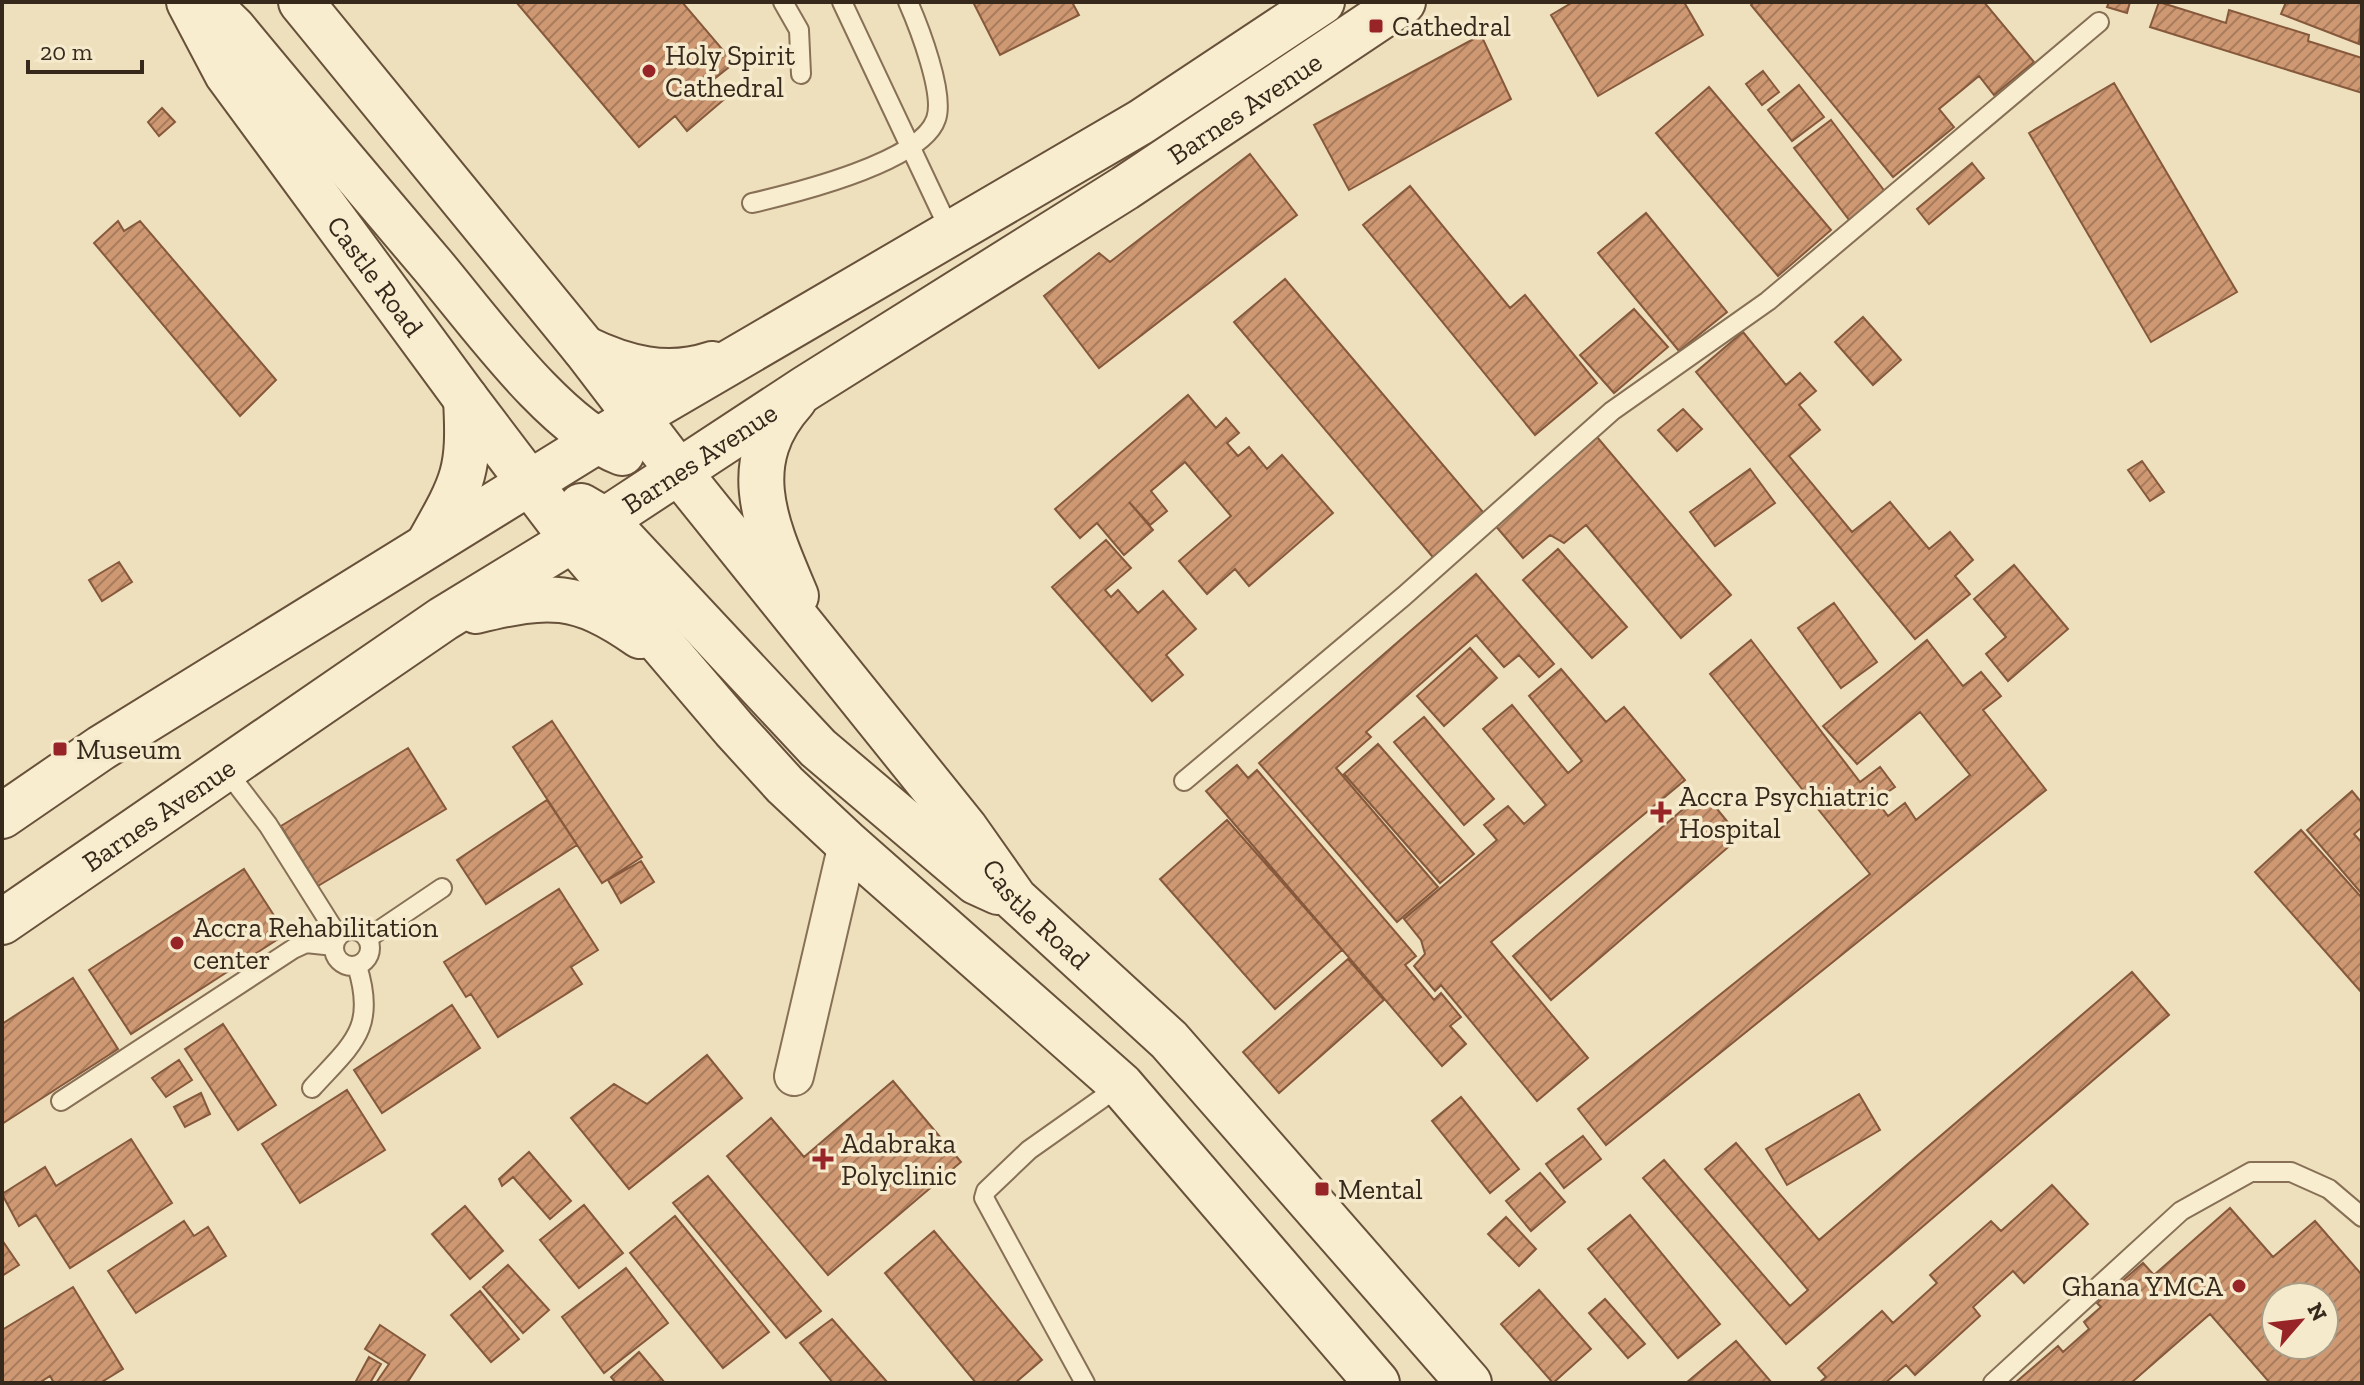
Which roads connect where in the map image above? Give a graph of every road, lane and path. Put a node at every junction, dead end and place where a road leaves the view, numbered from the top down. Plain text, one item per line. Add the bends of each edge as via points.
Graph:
1 (189, 2) edge
2 (206, 2) edge
3 (301, 2) edge
4 (783, 2) edge
5 (842, 2) edge
6 (908, 2) edge
7 (1322, 2) edge
8 (1403, 2) edge
9 (2099, 22) dead end
10 (801, 74) dead end
11 (910, 149) junction
12 (752, 203) dead end
13 (951, 233) junction
14 (584, 348) junction
15 (749, 352) junction
16 (806, 388) junction
17 (466, 399) junction
18 (618, 438) junction
19 (678, 471) junction
20 (532, 482) junction
21 (588, 523) junction
22 (426, 548) junction
23 (443, 619) junction
24 (816, 643) junction
25 (681, 664) junction
26 (225, 769) junction
27 (1184, 781) dead end
28 (2, 816) edge
29 (848, 844) junction
30 (442, 888) dead end
31 (1015, 899) junction
32 (2, 922) edge
33 (368, 938) junction
34 (336, 941) junction
35 (357, 966) junction
36 (794, 1076) dead end
37 (1121, 1085) junction
38 (312, 1088) dead end
39 (61, 1101) dead end
40 (2362, 1217) edge
41 (1085, 1383) edge
42 (1377, 1383) edge
43 (1469, 1383) edge
44 (1993, 1383) edge

1 - 17 main road, Castle Road via 227,74
2 - 18 main road via 489,333
3 - 14 main road, Castle Road
4 - 10 lane via 799,30
5 - 11 lane
6 - 11 lane via 934,76 938,116 930,133
7 - 13 main road, Barnes Avenue via 1141,122
8 - 16 main road, Barnes Avenue via 1125,188
9 - 27 lane via 1768,301 1612,411
11 - 12 lane via 804,190
11 - 13 lane
13 - 15 main road, Barnes Avenue
14 - 15 main road via 623,367 657,371 693,371
14 - 18 main road, Castle Road
15 - 18 main road, Barnes Avenue
16 - 19 main road, Barnes Avenue
16 - 24 main road via 771,434 761,488 769,529
17 - 20 main road, Castle Road
17 - 22 main road via 469,450 462,484
18 - 19 main road, Castle Road
18 - 20 main road, Barnes Avenue
18 - 21 main road
19 - 21 main road, Barnes Avenue
19 - 24 main road, Castle Road
20 - 21 main road, Castle Road
20 - 22 main road, Barnes Avenue
21 - 23 main road, Barnes Avenue
21 - 25 main road, Castle Road
21 - 31 main road via 818,748 976,882
22 - 28 main road, Barnes Avenue via 101,748
23 - 25 main road via 510,603 565,598 613,618
23 - 26 main road, Barnes Avenue
24 - 31 main road, Castle Road via 965,828
25 - 29 main road, Castle Road via 785,785
26 - 32 main road, Barnes Avenue
26 - 34 lane via 268,825
29 - 36 street
29 - 37 main road, Castle Road
30 - 33 lane
31 - 43 main road, Castle Road via 1169,1040
33 - 34 lane via 348,930
33 - 35 lane via 371,950
34 - 35 lane via 337,957 345,965
34 - 39 lane via 293,949
35 - 38 lane via 366,995 362,1025
37 - 41 lane via 1029,1150 984,1198
37 - 42 main road, Castle Road
40 - 44 lane via 2329,1189 2291,1172 2251,1172 2181,1211

